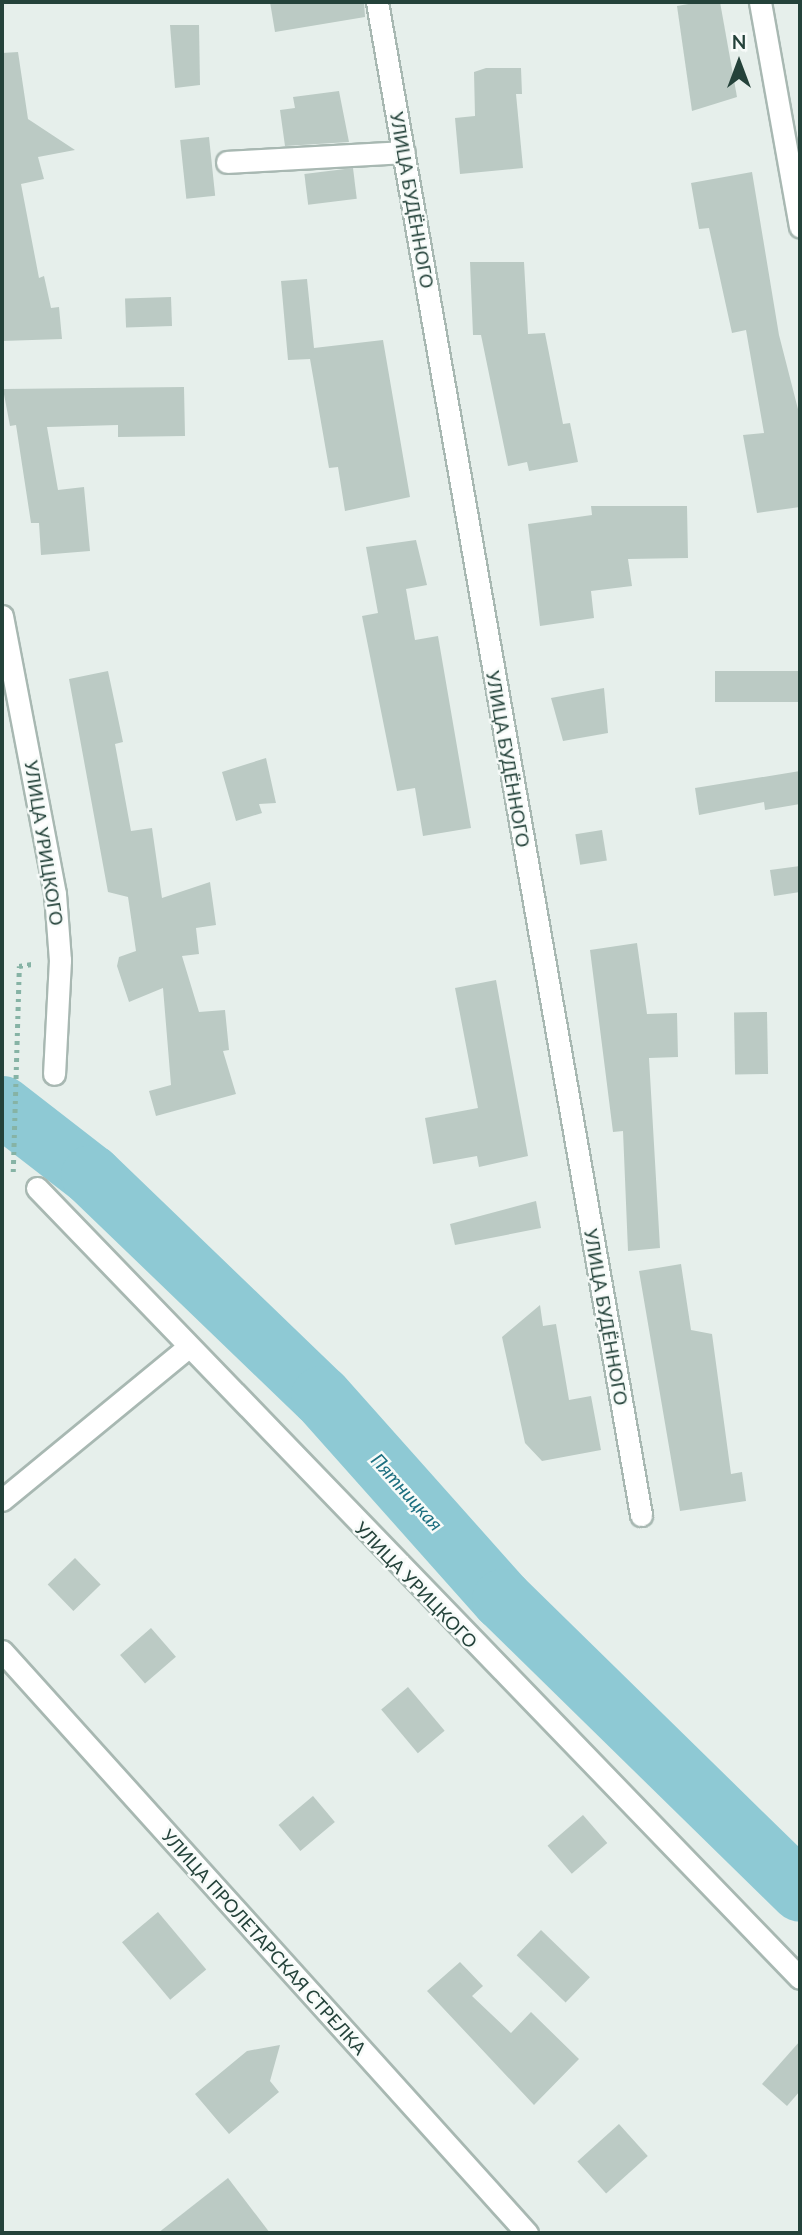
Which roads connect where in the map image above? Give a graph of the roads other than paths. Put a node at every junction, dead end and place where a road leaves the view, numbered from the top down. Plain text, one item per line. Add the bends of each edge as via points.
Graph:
1 (377, 2) edge
2 (760, 2) edge
3 (404, 152) junction
4 (228, 162) dead end
5 (800, 226) edge
6 (2, 616) edge
7 (54, 1074) dead end
8 (37, 1188) dead end
9 (186, 1349) junction
10 (2, 1500) edge
11 (641, 1515) dead end
12 (2, 1651) edge
13 (800, 1978) edge
14 (527, 2233) edge

1 - 3 street, УЛИЦА БУДЁННОГО
2 - 5 street
3 - 4 street
3 - 11 street, УЛИЦА БУДЁННОГО
6 - 7 street, УЛИЦА УРИЦКОГО via 55,894 60,960
8 - 9 street, УЛИЦА УРИЦКОГО
9 - 10 street
9 - 13 street, УЛИЦА УРИЦКОГО
12 - 14 street, УЛИЦА ПРОЛЕТАРСКАЯ СТРЕЛКА

